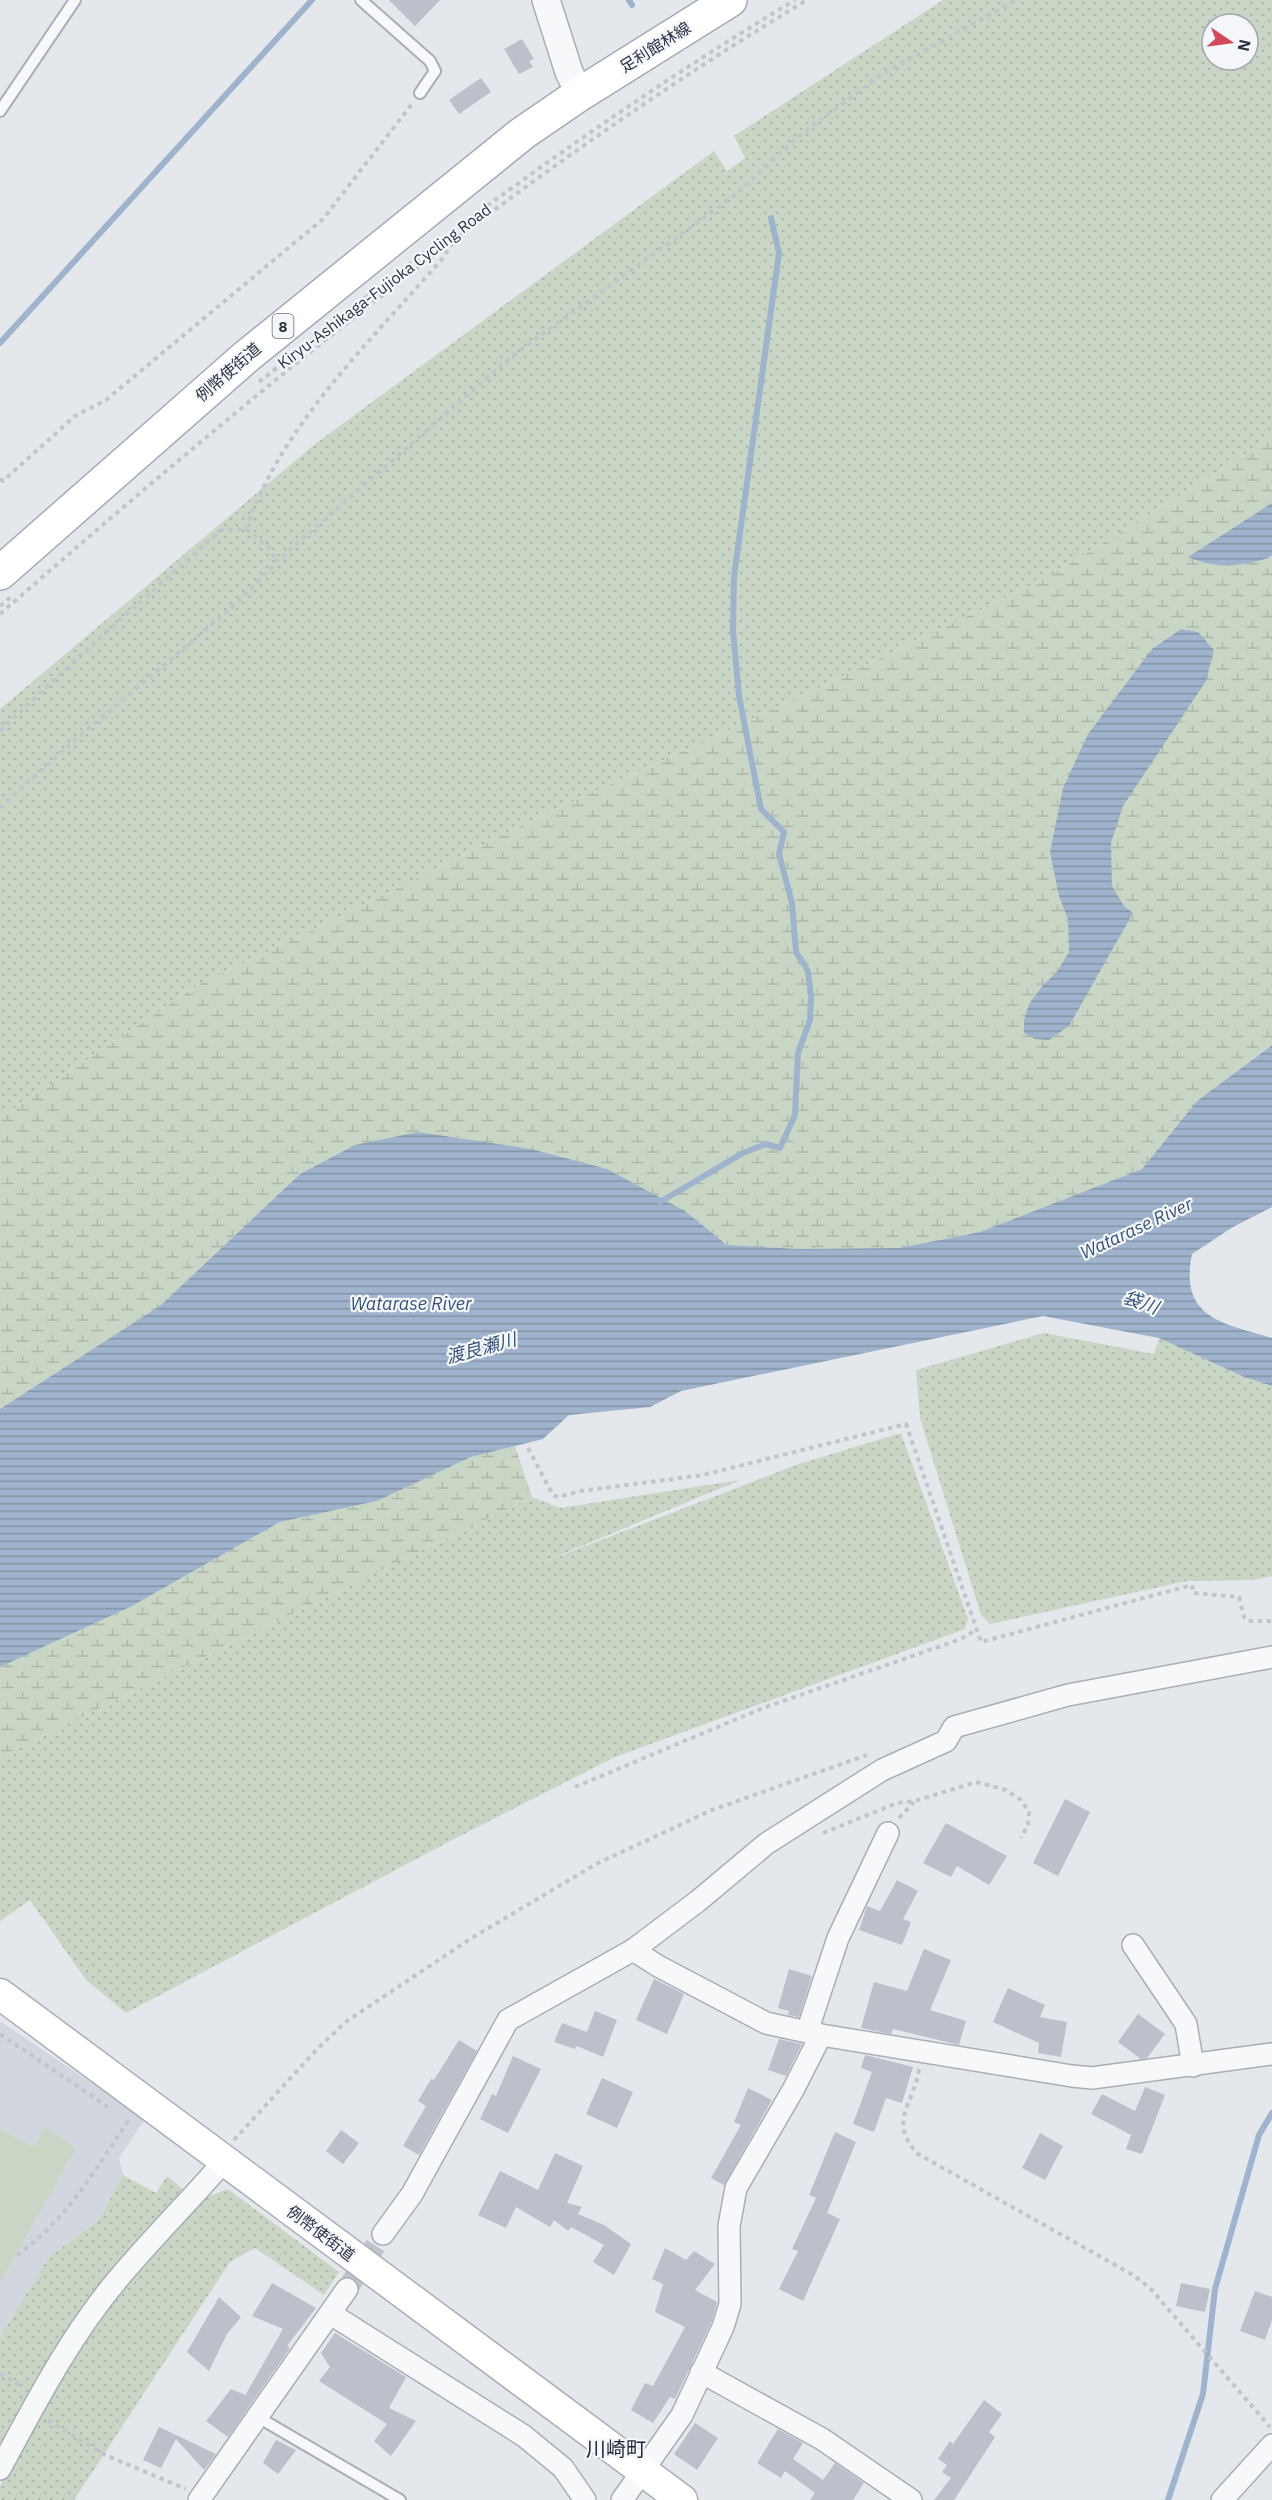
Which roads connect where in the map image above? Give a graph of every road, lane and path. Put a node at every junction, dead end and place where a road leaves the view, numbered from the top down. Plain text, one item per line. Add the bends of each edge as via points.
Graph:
1 (75, 0) edge
2 (361, 0) edge
3 (546, 0) edge
4 (730, 0) edge
5 (795, 0) edge
6 (807, 0) edge
7 (1016, 0) edge
8 (420, 93) joint
9 (580, 94) junction
10 (0, 111) edge
11 (477, 207) dead end
12 (475, 216) junction
13 (455, 239) junction
14 (251, 388) dead end
15 (0, 479) edge
16 (246, 529) junction
17 (277, 561) junction
18 (45, 566) dead end
19 (0, 573) edge
20 (0, 606) edge
21 (0, 614) edge
22 (0, 731) edge
23 (0, 808) edge
24 (528, 1448) dead end
25 (1272, 1621) edge
26 (976, 1630) junction
27 (1272, 1657) edge
28 (878, 1751) dead end
29 (575, 1787) dead end
30 (931, 1796) dead end
31 (888, 1833) joint
32 (1133, 1945) dead end
33 (633, 1950) junction
34 (0, 1994) edge
35 (814, 2033) junction
36 (0, 2034) edge
37 (920, 2050) junction
38 (1272, 2054) edge
39 (1193, 2066) junction
40 (111, 2109) dead end
41 (120, 2114) dead end
42 (223, 2153) junction
43 (383, 2234) tunnel mouth
44 (17, 2255) dead end
45 (347, 2289) tunnel mouth
46 (331, 2314) junction
47 (701, 2372) junction
48 (0, 2374) edge
49 (38, 2408) junction
50 (256, 2416) junction
51 (1272, 2432) edge
52 (1272, 2445) edge
53 (0, 2469) edge
54 (642, 2471) junction
55 (201, 2498) edge
56 (400, 2500) edge
57 (585, 2500) edge
58 (622, 2500) edge
59 (682, 2500) edge
60 (911, 2500) edge
61 (1222, 2500) edge

1 - 10 lane
2 - 8 lane via 430,61 435,71
3 - 9 street
4 - 9 main road, 足利館林線 / 8
5 - 12 path, Kiryu-Ashikaga-Fujioka Cycling Road via 652,90
6 - 13 path via 725,49
7 - 17 path via 879,76 841,103 734,196 512,356
8 - 15 path via 323,219 106,400 75,416 3,481
9 - 19 main road, 例幣使街道 / 8 via 486,163 247,356
11 - 12 path
12 - 13 path
12 - 14 path, Kiryu-Ashikaga-Fujioka Cycling Road
13 - 16 path via 304,422 254,504
13 - 21 path via 218,425
16 - 17 path via 264,543
16 - 22 path via 221,530
17 - 23 path via 236,604
18 - 20 path
24 - 26 path via 553,1495 558,1497 703,1476 906,1424
25 - 26 path via 1248,1621 1239,1597 1193,1593 1192,1585 981,1642
26 - 29 path via 961,1639 763,1708
27 - 33 street via 1068,1695 954,1727 946,1742 882,1770 766,1844
28 - 42 path via 712,1810 596,1864 470,1939 347,2021
30 - 31 path via 915,1801
31 - 35 street via 838,1938
32 - 39 street via 1186,2024
33 - 35 street via 766,2023
33 - 43 street via 508,2020 412,2194
34 - 42 main road, 例幣使街道
35 - 37 street
35 - 47 street via 793,2090 736,2188 729,2226 730,2304
36 - 40 path
37 - 39 street via 1092,2078
37 - 51 path via 919,2072 903,2122 907,2143 918,2154 1150,2288
38 - 39 street
41 - 44 path via 129,2120 66,2211 41,2238
42 - 49 street via 117,2280
42 - 54 main road, 例幣使街道
45 - 46 street
46 - 50 street
46 - 57 street via 524,2436 563,2468
47 - 54 street via 682,2415
47 - 60 street via 822,2439
48 - 49 path via 32,2393
49 - 53 street
49 - 55 path via 103,2454
50 - 55 street
50 - 56 lane
52 - 61 street
54 - 58 street
54 - 59 main road, 例幣使街道

